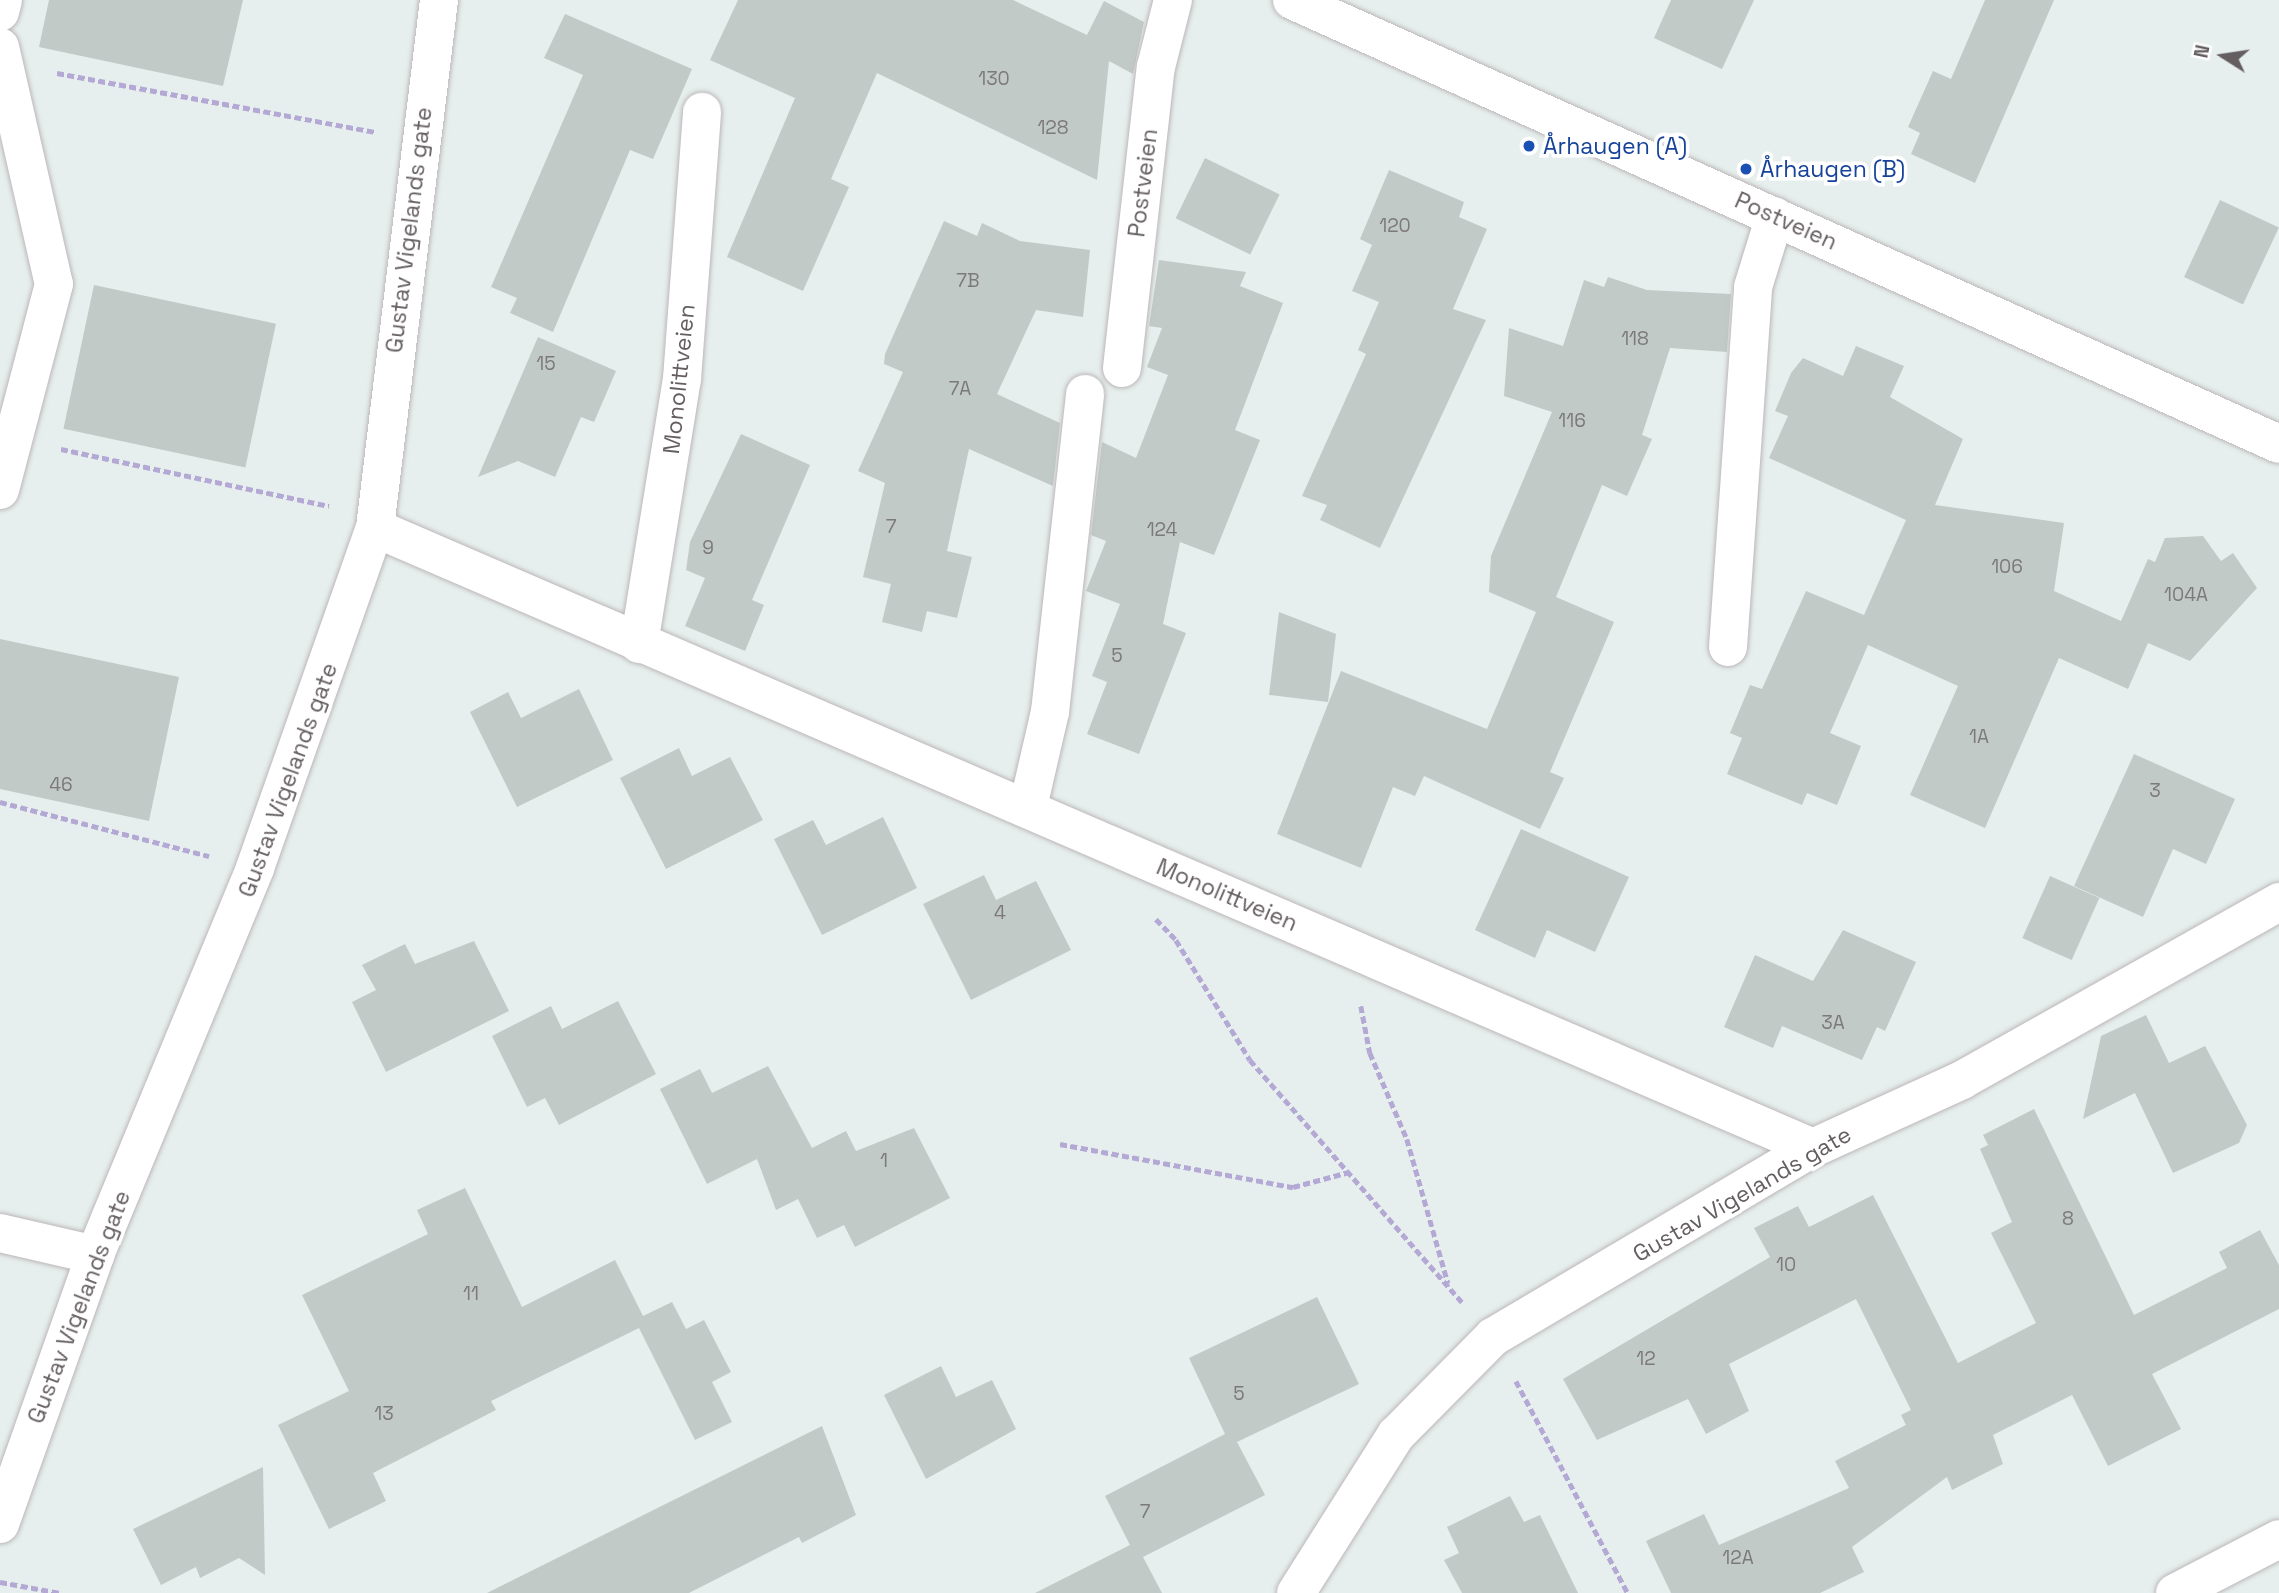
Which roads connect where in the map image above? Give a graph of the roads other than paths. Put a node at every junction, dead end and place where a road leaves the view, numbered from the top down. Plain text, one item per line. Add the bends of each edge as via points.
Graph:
1 (3, 0) edge
2 (439, 0) edge
3 (1173, 0) edge
4 (1307, 3) edge
5 (0, 12) edge
6 (2, 55) edge
7 (702, 112) dead end
8 (1775, 216) junction
9 (1122, 368) dead end
10 (1085, 394) dead end
11 (2279, 444) edge
12 (0, 490) edge
13 (375, 528) junction
14 (639, 644) junction
15 (1728, 647) dead end
16 (1028, 807) junction
17 (2279, 902) edge
18 (1813, 1148) junction
19 (0, 1233) edge
20 (95, 1255) junction
21 (0, 1524) edge
22 (2279, 1539) edge
23 (1296, 1593) edge
24 (2175, 1593) edge

1 - 5 street
2 - 13 street, Gustav Vigelands gate
3 - 9 street, Postveien via 1156,67
4 - 8 street, Postveien
6 - 12 street via 54,284
7 - 14 street, Monolittveien via 682,379
8 - 11 street, Postveien
8 - 15 street via 1752,286
10 - 16 street via 1050,712
13 - 14 street, Monolittveien
13 - 20 street, Gustav Vigelands gate via 255,868
14 - 16 street, Monolittveien
16 - 18 street, Monolittveien
17 - 18 street, Gustav Vigelands gate via 1962,1080
18 - 23 street, Gustav Vigelands gate via 1493,1338 1396,1434
19 - 20 street
20 - 21 street, Gustav Vigelands gate
22 - 24 street

